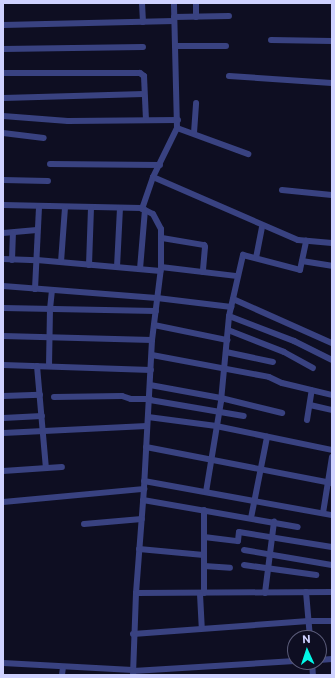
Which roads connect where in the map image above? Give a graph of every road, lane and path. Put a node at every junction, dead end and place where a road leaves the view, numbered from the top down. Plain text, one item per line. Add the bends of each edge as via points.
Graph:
1 (142, 3) edge
2 (174, 3) edge
3 (196, 3) edge
4 (229, 16) dead end
5 (196, 17) junction
6 (174, 19) junction
7 (143, 22) junction
8 (3, 25) edge
9 (271, 40) dead end
10 (332, 41) edge
11 (175, 46) junction
12 (226, 46) dead end
13 (144, 47) dead end
14 (3, 49) edge
15 (3, 73) edge
16 (229, 76) dead end
17 (332, 83) edge
18 (144, 94) junction
19 (3, 98) edge
20 (196, 103) dead end
21 (3, 116) edge
22 (146, 120) junction
23 (178, 120) junction
24 (177, 128) junction
25 (3, 133) edge
26 (194, 134) junction
27 (44, 138) dead end
28 (248, 154) dead end
29 (50, 164) dead end
30 (160, 165) junction
31 (153, 178) junction
32 (3, 180) edge
33 (48, 181) dead end
34 (282, 190) dead end
35 (332, 195) edge
36 (3, 205) edge
37 (39, 206) junction
38 (65, 207) junction
39 (91, 207) junction
40 (120, 208) junction
41 (144, 209) junction
42 (262, 226) junction
43 (37, 230) junction
44 (3, 233) edge
45 (13, 233) junction
46 (162, 238) junction
47 (306, 241) junction
48 (332, 243) edge
49 (256, 258) junction
50 (3, 259) edge
51 (12, 260) junction
52 (37, 260) junction
53 (302, 261) junction
54 (61, 262) junction
55 (89, 265) junction
56 (332, 266) edge
57 (117, 267) junction
58 (140, 269) junction
59 (161, 269) junction
60 (203, 272) junction
61 (237, 276) junction
62 (3, 286) edge
63 (35, 289) junction
64 (52, 290) junction
65 (157, 298) junction
66 (233, 299) junction
67 (231, 307) junction
68 (3, 308) edge
69 (50, 308) junction
70 (156, 311) junction
71 (229, 316) junction
72 (154, 325) junction
73 (228, 330) junction
74 (3, 336) edge
75 (50, 337) junction
76 (152, 340) junction
77 (227, 340) junction
78 (332, 343) edge
79 (226, 352) junction
80 (152, 355) junction
81 (332, 360) edge
82 (273, 362) dead end
83 (3, 365) edge
84 (37, 366) junction
85 (48, 366) junction
86 (224, 368) junction
87 (313, 368) dead end
88 (151, 370) junction
89 (150, 385) junction
90 (312, 390) junction
91 (40, 395) junction
92 (332, 395) edge
93 (3, 396) edge
94 (54, 397) dead end
95 (221, 398) junction
96 (150, 399) junction
97 (310, 405) junction
98 (332, 410) edge
99 (219, 412) junction
100 (282, 413) dead end
101 (42, 416) junction
102 (244, 416) dead end
103 (148, 417) junction
104 (3, 418) edge
105 (307, 420) dead end
106 (147, 426) junction
107 (216, 426) junction
108 (43, 431) junction
109 (3, 433) edge
110 (267, 437) junction
111 (146, 447) junction
112 (332, 450) edge
113 (332, 457) edge
114 (211, 461) junction
115 (62, 467) dead end
116 (46, 468) junction
117 (261, 469) junction
118 (3, 471) edge
119 (144, 482) junction
120 (329, 482) edge
121 (144, 489) junction
122 (206, 492) junction
123 (143, 500) junction
124 (256, 501) junction
125 (3, 502) edge
126 (204, 510) junction
127 (323, 513) junction
128 (332, 516) edge
129 (252, 518) junction
130 (142, 519) junction
131 (274, 522) junction
132 (84, 524) dead end
133 (298, 526) dead end
134 (204, 538) junction
135 (272, 538) junction
136 (332, 547) edge
137 (139, 549) junction
138 (244, 550) dead end
139 (270, 554) junction
140 (204, 555) junction
141 (244, 565) dead end
142 (332, 565) edge
143 (204, 566) junction
144 (230, 568) dead end
145 (268, 568) junction
146 (316, 575) dead end
147 (306, 592) junction
148 (332, 592) edge
149 (136, 593) junction
150 (265, 593) junction
151 (202, 594) junction
152 (309, 621) junction
153 (332, 621) edge
154 (202, 628) junction
155 (310, 630) edge
156 (133, 634) junction
157 (287, 662) edge
158 (3, 663) edge
159 (62, 667) junction
160 (133, 672) edge
161 (62, 675) edge

1 - 7 street
2 - 6 street
3 - 5 street
4 - 5 street
5 - 6 street
6 - 7 street
6 - 11 street
7 - 8 street
9 - 10 street
11 - 12 street
11 - 23 street
13 - 14 street
15 - 18 street via 140,73 144,76
16 - 17 street
18 - 19 street
18 - 22 street
20 - 26 street
21 - 22 street via 68,121
22 - 23 street
23 - 24 street
24 - 26 street
24 - 30 street
25 - 27 street
26 - 28 street
29 - 30 street
30 - 31 street
31 - 41 street
31 - 42 street
32 - 33 street
34 - 35 street
36 - 37 street
37 - 38 street
37 - 43 street
38 - 39 street
38 - 54 street
39 - 40 street
39 - 55 street
40 - 41 street
40 - 57 street
41 - 46 street via 155,218 161,229
41 - 58 street
42 - 47 street
42 - 49 street
43 - 45 street
43 - 52 street
44 - 45 street
45 - 51 street
46 - 59 street
46 - 60 street via 204,245
47 - 48 street
47 - 53 street
49 - 53 street via 300,270
49 - 61 street via 243,255
50 - 51 street
51 - 52 street
52 - 54 street
52 - 63 street
53 - 56 street
54 - 55 street
55 - 57 street
57 - 58 street
58 - 59 street
59 - 60 street
59 - 65 street
60 - 61 street
61 - 66 street
62 - 63 street
63 - 64 street
64 - 65 street
64 - 69 street
65 - 67 street
65 - 70 street
66 - 67 street
66 - 78 street
67 - 71 street
68 - 69 street
69 - 70 street
69 - 75 street
70 - 72 street
71 - 73 street
71 - 81 street via 294,341
72 - 76 street
72 - 77 street
73 - 77 street
73 - 87 street via 284,352
74 - 75 street
75 - 76 street
75 - 85 street
76 - 80 street
77 - 79 street
79 - 82 street
79 - 86 street
80 - 86 street
80 - 88 street
83 - 84 street
84 - 85 street
84 - 91 street
85 - 88 street
86 - 90 street via 269,377
86 - 95 street
88 - 89 street
89 - 95 street
89 - 96 street
90 - 92 street
90 - 97 street
91 - 93 street
91 - 101 street
94 - 96 street via 122,396 131,399
95 - 99 street
95 - 100 street
96 - 99 street
96 - 103 street
97 - 98 street
97 - 105 street
99 - 102 street
99 - 107 street
101 - 104 street
101 - 108 street
103 - 106 street
103 - 107 street
106 - 108 street
106 - 111 street
107 - 110 street
107 - 114 street
108 - 109 street
108 - 116 street
110 - 112 street
110 - 117 street
111 - 114 street
111 - 119 street
113 - 120 street
114 - 117 street
114 - 122 street
115 - 116 street
116 - 118 street
117 - 120 street
117 - 124 street
119 - 121 street
119 - 122 street
120 - 127 street
121 - 123 street
121 - 125 street
122 - 124 street
123 - 126 street
123 - 130 street
124 - 127 street
124 - 129 street
126 - 129 street
126 - 134 street
127 - 128 street
129 - 131 street
130 - 132 street
130 - 137 street
131 - 133 street
131 - 135 street
134 - 135 street via 238,541 239,532
134 - 140 street
135 - 136 street
135 - 139 street
137 - 140 street
137 - 149 street
138 - 139 street
139 - 142 street
139 - 145 street
140 - 143 street
141 - 145 street
143 - 144 street
143 - 151 street
145 - 146 street
145 - 150 street
147 - 148 street
147 - 150 street
147 - 152 street
149 - 151 street
149 - 156 street
150 - 151 street
151 - 154 street
152 - 153 street
152 - 154 street
152 - 155 street
154 - 156 street
156 - 160 street
157 - 160 street
158 - 159 street
159 - 160 street
159 - 161 street

